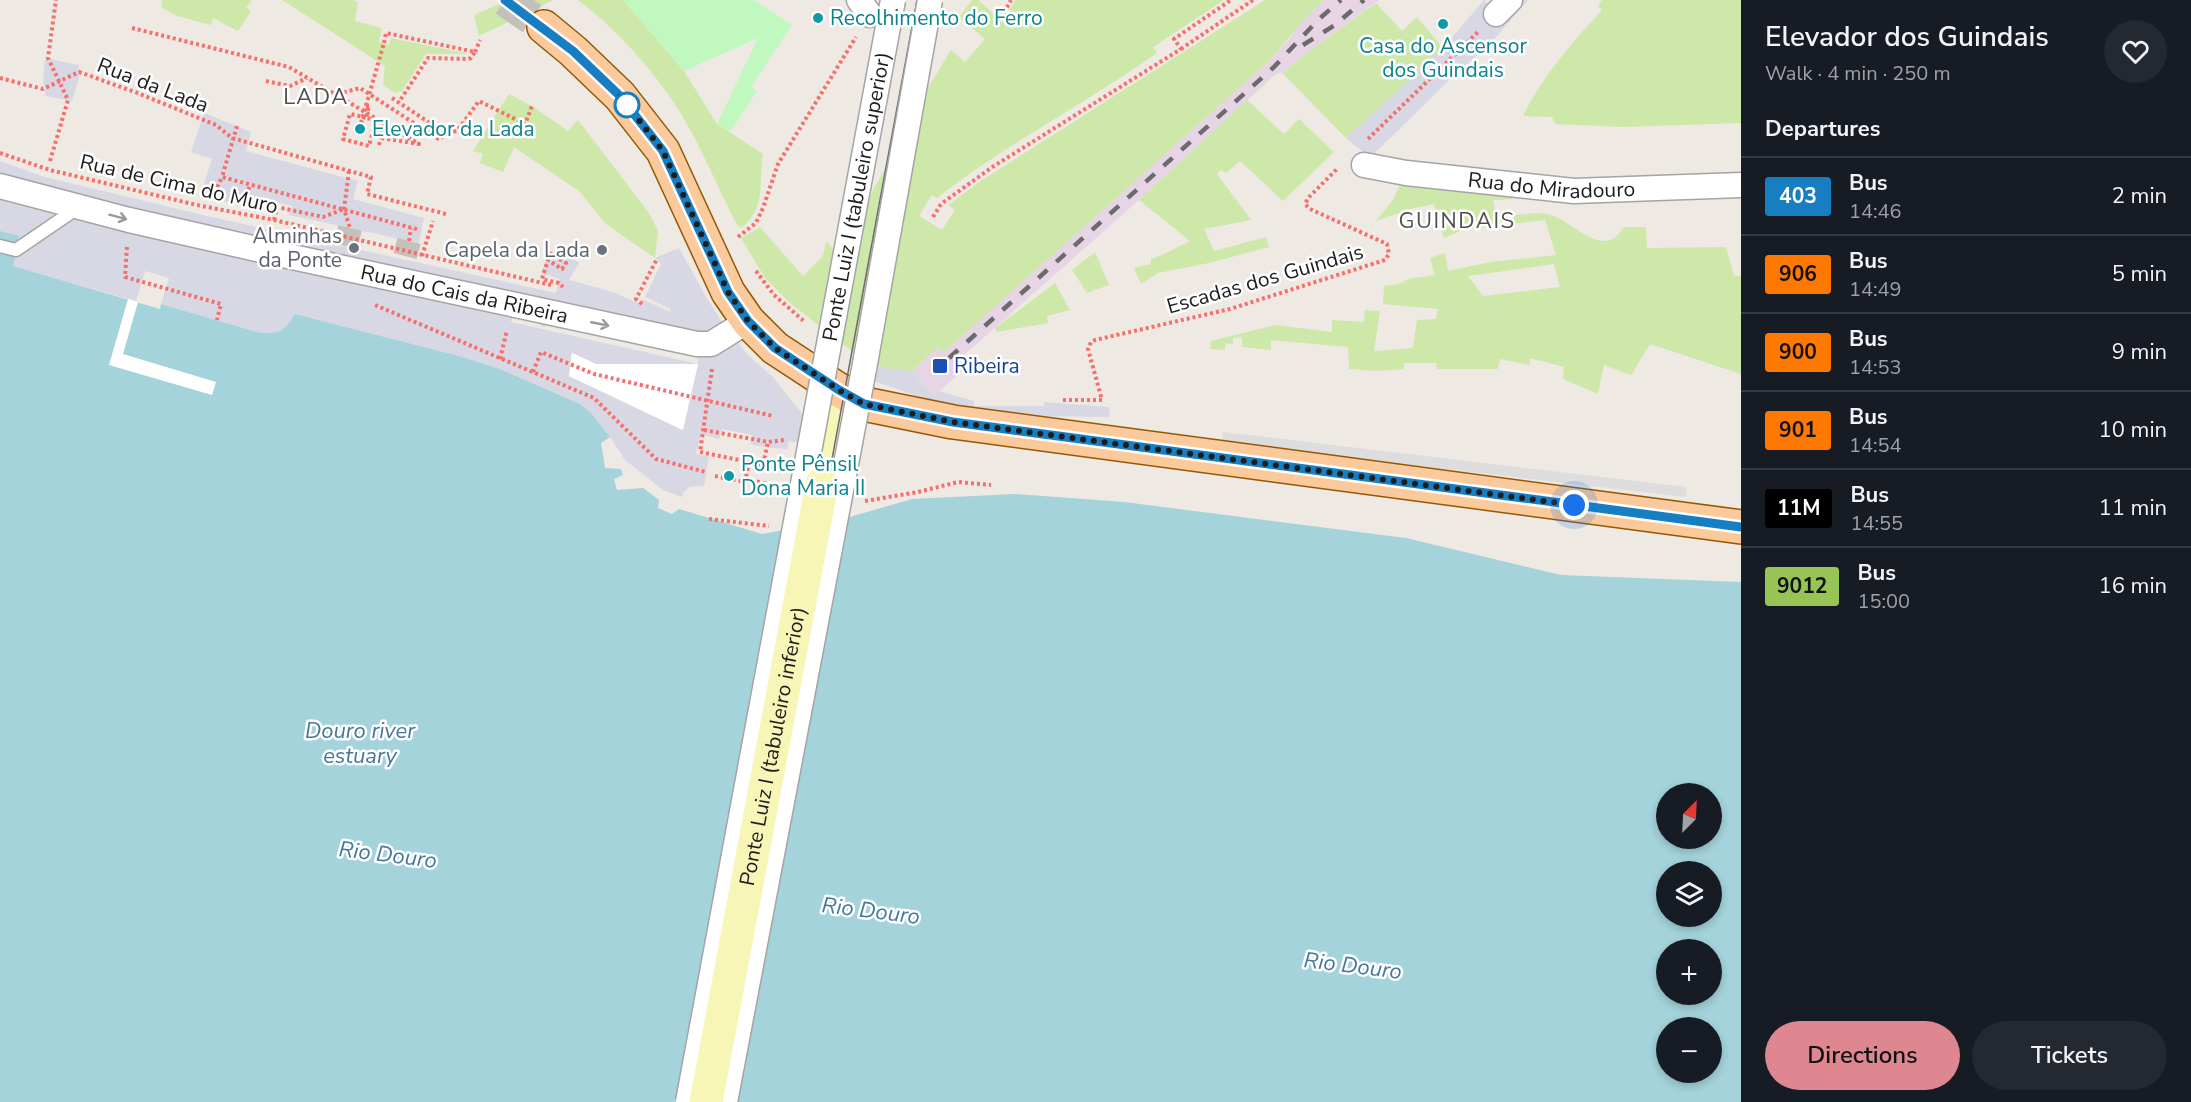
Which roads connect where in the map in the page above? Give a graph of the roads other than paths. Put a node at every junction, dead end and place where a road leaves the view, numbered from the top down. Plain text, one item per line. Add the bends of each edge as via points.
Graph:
1 (893, 0) edge
2 (930, 0) edge
3 (544, 27) tunnel mouth
4 (1364, 165) dead end
5 (1741, 185) edge
6 (0, 186) edge
7 (80, 207) junction
8 (0, 246) edge
9 (748, 321) junction
10 (839, 390) junction
11 (1741, 527) edge
12 (688, 1102) edge
13 (706, 1102) edge
14 (725, 1102) edge

1 - 12 street, Ponte Luiz I (tabuleiro superior), bridge
2 - 14 street, Ponte Luiz I (tabuleiro superior), bridge
3 - 9 main road via 620,96 663,151 728,292
4 - 5 street, Rua do Miradouro via 1574,191
6 - 7 street, Rua do Cais da Ribeira
7 - 8 lane via 16,250
7 -> 9 street, Rua do Cais da Ribeira via 697,344 711,344
9 - 10 main road via 775,348
10 - 11 main road via 864,404 953,422
10 - 13 main road, Ponte Luiz I (tabuleiro inferior), bridge

